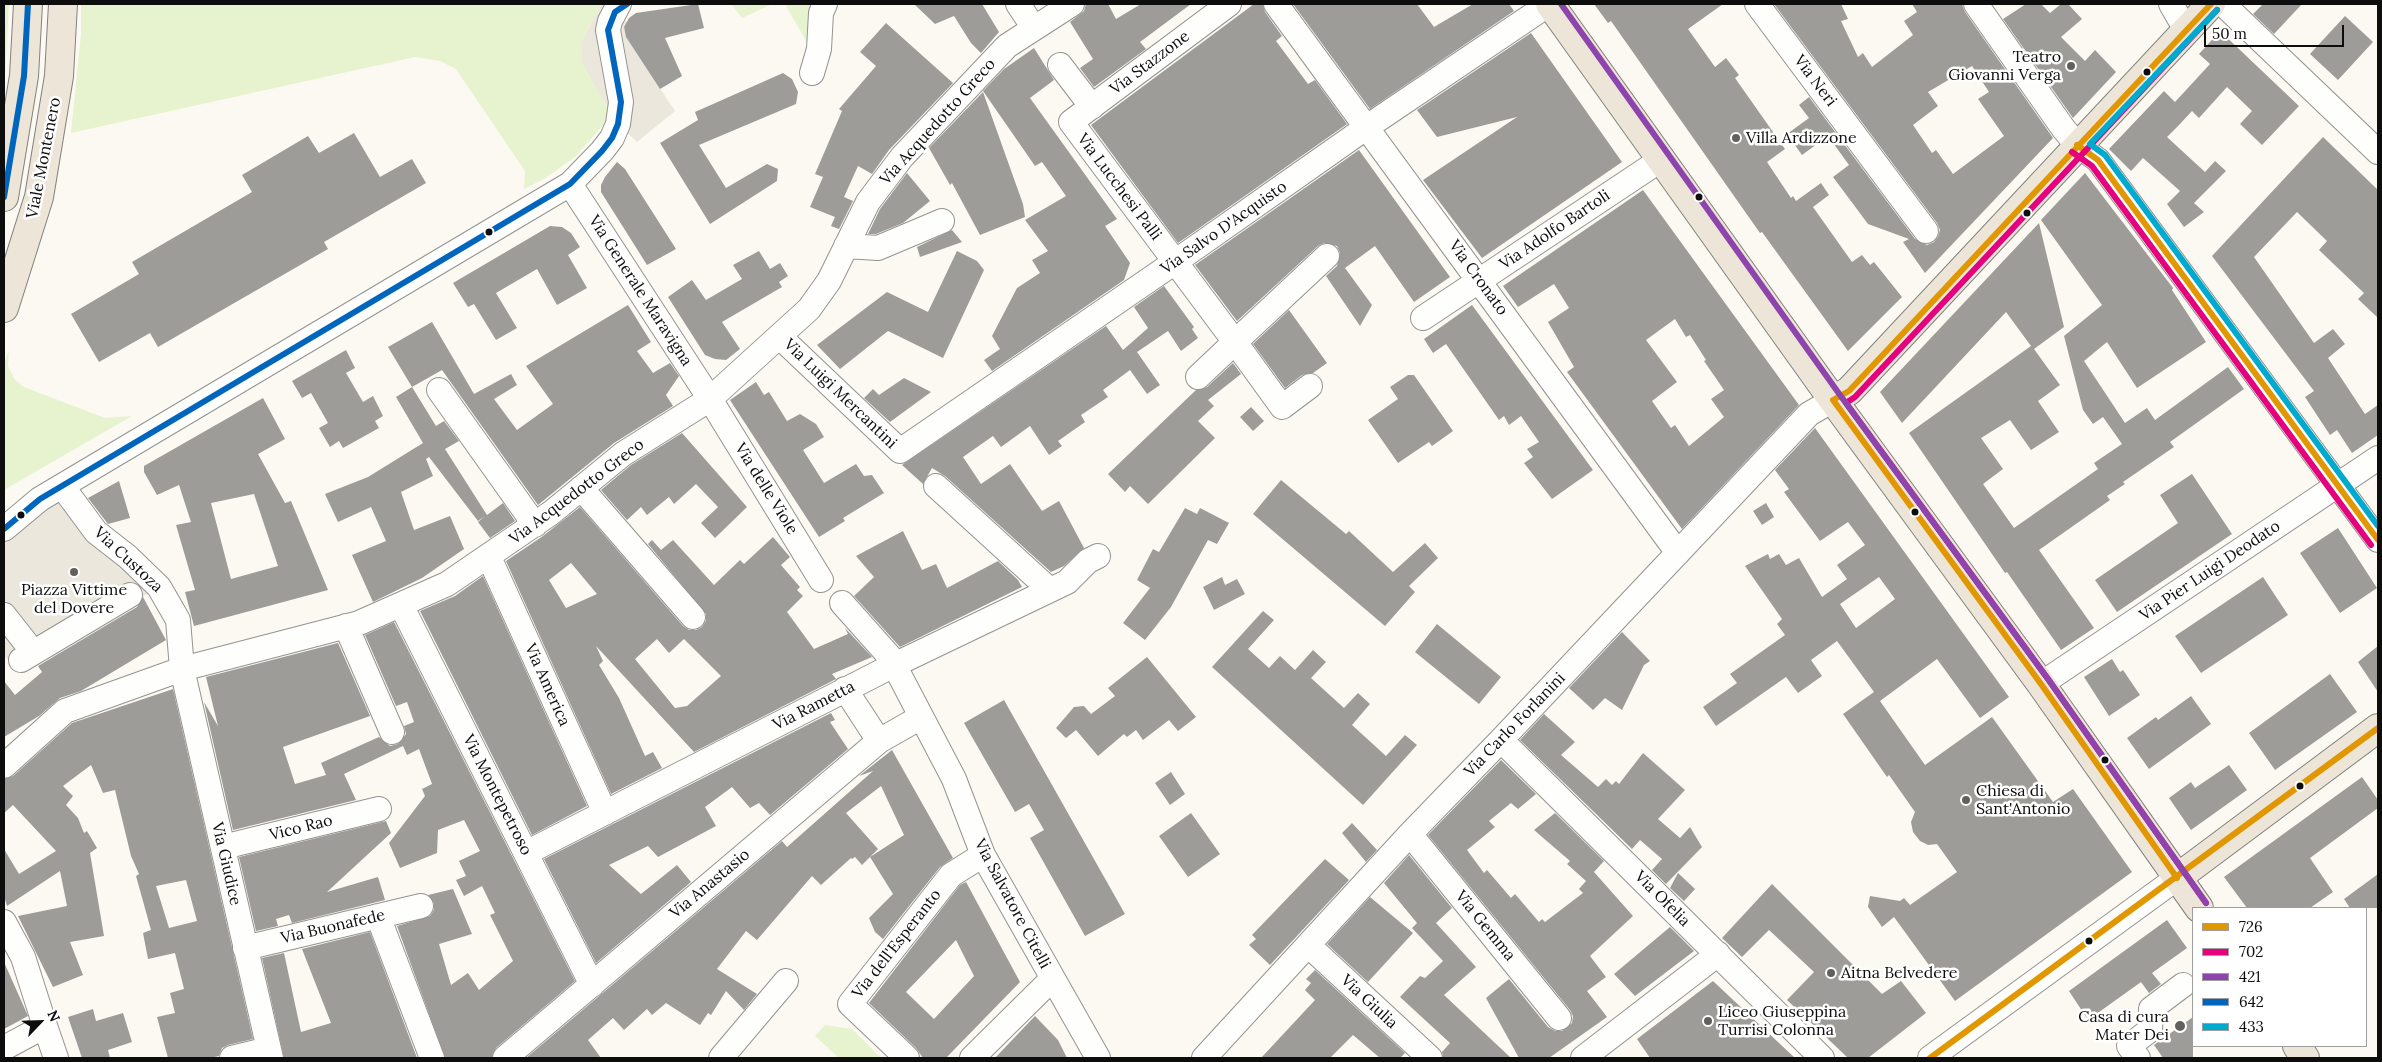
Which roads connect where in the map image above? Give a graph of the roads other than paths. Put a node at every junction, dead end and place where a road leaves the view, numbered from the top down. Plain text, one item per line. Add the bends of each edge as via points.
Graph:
1 (28, 4) edge
2 (63, 4) edge
3 (826, 4) edge
4 (1018, 4) edge
5 (1072, 4) edge
6 (1229, 4) edge
7 (1276, 4) edge
8 (1550, 4) edge
9 (1757, 4) edge
10 (1976, 4) edge
11 (2171, 4) edge
12 (2211, 4) edge
13 (2223, 4) edge
14 (620, 7) edge
15 (1034, 28) junction
16 (2186, 30) junction
17 (1060, 65) dead end
18 (812, 73) dead end
19 (1092, 107) junction
20 (1071, 122) joint
21 (1367, 127) junction
22 (2077, 145) junction
23 (2378, 152) edge
24 (8, 156) edge
25 (1662, 159) junction
26 (570, 184) junction
27 (4, 197) edge
28 (942, 221) dead end
29 (1926, 231) dead end
30 (846, 246) junction
31 (1327, 256) dead end
32 (1175, 262) junction
33 (1480, 281) junction
34 (4, 308) edge
35 (1423, 318) dead end
36 (780, 337) junction
37 (1234, 342) junction
38 (1198, 377) dead end
39 (1310, 386) dead end
40 (439, 390) dead end
41 (710, 398) junction
42 (1833, 400) junction
43 (900, 451) joint
44 (2378, 458) edge
45 (2338, 485) junction
46 (62, 486) junction
47 (936, 486) dead end
48 (581, 488) junction
49 (40, 499) junction
50 (4, 512) edge
51 (535, 525) junction
52 (4, 529) edge
53 (2378, 540) edge
54 (1678, 553) junction
55 (1098, 556) dead end
56 (489, 557) junction
57 (821, 580) dead end
58 (1050, 590) junction
59 (130, 595) dead end
60 (842, 603) dead end
61 (401, 605) junction
62 (4, 615) edge
63 (693, 617) dead end
64 (346, 626) junction
65 (894, 665) junction
66 (182, 669) junction
67 (2041, 684) junction
68 (845, 689) junction
69 (921, 717) junction
70 (2378, 728) edge
71 (392, 732) dead end
72 (1502, 740) junction
73 (879, 741) junction
74 (4, 766) edge
75 (379, 809) dead end
76 (605, 813) junction
77 (1410, 834) junction
78 (223, 847) junction
79 (526, 853) junction
80 (983, 855) junction
81 (2177, 878) junction
82 (421, 906) dead end
83 (2197, 907) edge
84 (378, 916) junction
85 (4, 922) edge
86 (1308, 946) junction
87 (245, 948) junction
88 (1718, 954) junction
89 (1052, 979) junction
90 (786, 981) dead end
91 (592, 985) junction
92 (2183, 985) dead end
93 (1559, 1018) dead end
94 (45, 1026) junction
95 (2298, 1047) edge
96 (4, 1048) edge
97 (270, 1054) edge
98 (56, 1058) edge
99 (232, 1058) edge
100 (432, 1058) edge
101 (505, 1058) edge
102 (721, 1058) edge
103 (907, 1058) edge
104 (972, 1058) edge
105 (1098, 1058) edge
106 (1204, 1058) edge
107 (1430, 1058) edge
108 (1583, 1058) edge
109 (1822, 1058) edge
110 (1930, 1058) edge
111 (2138, 1058) edge
112 (2306, 1058) edge

1 - 24 main road, Viale Montenero via 24,76
2 - 34 main road, Viale Montenero via 59,76 39,197
3 - 18 street via 821,13 819,49
4 - 15 street
5 - 15 street, Via Acquedotto Greco
6 - 19 street, Via Stazzone
7 - 21 street, Via Cronato
8 - 21 street, Via Salvo D'Acquisto
8 - 25 main road
9 - 29 street, Via Neri
10 - 22 street
11 - 16 street
12 - 16 main road
13 - 23 street
14 - 26 street via 608,30 621,102 618,124 602,151
15 - 30 street, Via Acquedotto Greco via 1007,46 985,67 902,157 868,202
16 - 22 main road
17 - 19 street
19 - 20 street, Via Stazzone
20 - 32 street, Via Lucchesi Palli
21 - 32 street, Via Salvo D'Acquisto
21 - 33 street, Via Cronato
22 - 42 main road via 1848,391
22 - 45 street via 2098,160
24 - 27 main road, Viale Montenero
25 - 33 street, Via Adolfo Bartoli
25 - 42 main road
26 - 41 street, Via Generale Maravigna
26 - 46 street
28 - 30 street via 878,248
30 - 36 street, Via Acquedotto Greco via 829,281 808,309
31 - 37 street
32 - 37 street, Via Lucchesi Palli
32 - 43 street, Via Salvo D'Acquisto
33 - 35 street, Via Adolfo Bartoli
33 - 54 street, Via Cronato
36 - 41 street, Via Acquedotto Greco
36 - 43 street, Via Luigi Mercantini
37 - 38 street
37 - 39 street, Via Lucchesi Palli via 1282,407
40 - 51 street
41 - 48 street, Via Acquedotto Greco via 623,454
41 - 57 street, Via delle Viole
42 - 54 street, Via Carlo Forlanini via 1809,414
42 - 67 main road
44 - 45 street, Via Pier Luigi Deodato
45 - 53 street
45 - 67 street, Via Pier Luigi Deodato
46 - 49 street
46 - 66 street, Via Custoza via 96,532 128,557 169,600 180,628
47 - 58 street
48 - 51 street, Via Acquedotto Greco
48 - 63 street
49 - 50 street
49 - 52 street
51 - 56 street, Via Acquedotto Greco
54 - 72 street, Via Carlo Forlanini
55 - 58 street, Via Rametta via 1088,561 1067,582
56 - 61 street, Via Acquedotto Greco via 447,584
56 - 76 street, Via America
58 - 65 street, Via Rametta
59 - 62 street via 24,652
60 - 65 street
61 - 64 street, Via Acquedotto Greco
61 - 79 street, Via Montepetroso
64 - 66 street, Via Acquedotto Greco
64 - 71 street
65 - 68 street, Via Rametta
65 - 69 street, Via Salvatore Citelli
66 - 74 street, Via Acquedotto Greco via 65,712
66 - 78 street, Via Giudice
67 - 81 main road
68 - 73 street
68 - 76 street, Via Rametta
69 - 73 street, Via Anastasio
69 - 80 street, Via Salvatore Citelli via 954,779
70 - 81 main road
72 - 77 street, Via Carlo Forlanini
72 - 88 street, Via Ofelia
73 - 91 street, Via Anastasio
75 - 78 street, Vico Rao
76 - 79 street, Via Rametta
77 - 86 street, Via Carlo Forlanini
77 - 93 street, Via Gemma
78 - 87 street, Via Giudice
79 - 91 street, Via Montepetroso
80 - 89 street, Via Salvatore Citelli
80 - 103 street, Via dell'Esperanto via 951,874 850,1004
81 - 83 main road
81 - 110 street
82 - 84 street, Via Buonafede
84 - 87 street, Via Buonafede
84 - 100 street
85 - 94 street via 22,957
86 - 106 street, Via Carlo Forlanini
86 - 107 street, Via Giulia
87 - 97 street, Via Giudice
88 - 108 street
88 - 109 street, Via Ofelia
89 - 104 street
89 - 105 street, Via Salvatore Citelli
90 - 102 street
91 - 101 street, Via Anastasio
92 - 111 street via 2151,1009 2150,1030 2129,1046
94 - 96 street
94 - 98 street
95 - 112 main road
97 - 99 street

